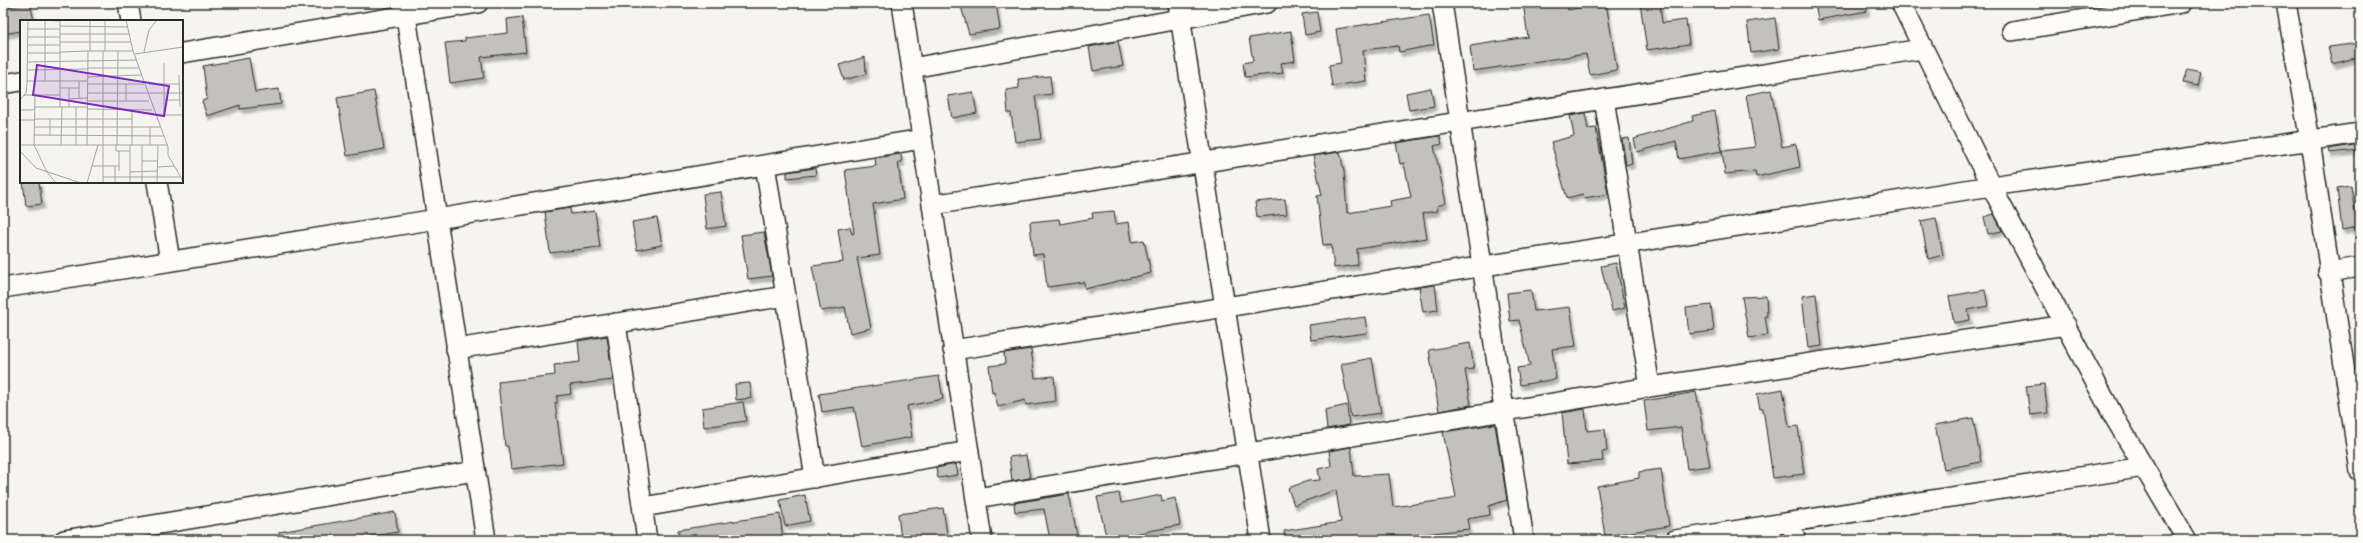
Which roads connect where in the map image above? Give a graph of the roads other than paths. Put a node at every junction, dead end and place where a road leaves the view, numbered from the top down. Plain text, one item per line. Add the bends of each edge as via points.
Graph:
1 (128, 3) edge
2 (478, 3) edge
3 (902, 3) edge
4 (1267, 3) edge
5 (1442, 3) edge
6 (1901, 3) edge
7 (2182, 3) edge
8 (2286, 3) edge
9 (405, 9) edge
10 (1179, 11) edge
11 (131, 20) edge
12 (2012, 31) dead end
13 (1922, 49) junction
14 (183, 53) edge
15 (912, 68) junction
16 (20, 81) edge
17 (3, 84) edge
18 (1604, 99) junction
19 (1460, 121) junction
20 (2360, 133) edge
21 (922, 139) junction
22 (2310, 141) junction
23 (1203, 162) junction
24 (765, 165) junction
25 (157, 183) edge
26 (1991, 186) junction
27 (932, 205) junction
28 (437, 219) junction
29 (1627, 243) junction
30 (170, 261) junction
31 (1482, 266) junction
32 (2360, 267) edge
33 (2328, 272) junction
34 (3, 288) edge
35 (786, 296) junction
36 (1225, 307) junction
37 (616, 323) junction
38 (2066, 325) junction
39 (456, 349) junction
40 (953, 350) junction
41 (1650, 387) junction
42 (1504, 410) junction
43 (969, 451) junction
44 (1248, 453) junction
45 (2144, 467) junction
46 (475, 470) junction
47 (2360, 471) edge
48 (815, 478) junction
49 (976, 498) junction
50 (643, 507) junction
51 (1793, 531) edge
52 (64, 540) edge
53 (486, 540) edge
54 (647, 540) edge
55 (982, 540) edge
56 (1261, 540) edge
57 (1524, 540) edge
58 (1675, 540) edge
59 (2187, 540) edge

1 - 11 street
2 - 9 street
3 - 15 street
4 - 10 street
5 - 19 street
6 - 13 street
7 - 12 street
8 - 22 street
9 - 14 street
9 - 28 street
10 - 15 street
10 - 23 street
13 - 18 street
13 - 26 street
15 - 21 street
16 - 17 street
18 - 19 street
18 - 29 street
19 - 23 street
19 - 31 street
20 - 22 street
21 - 24 street
21 - 27 street
22 - 26 street
22 - 33 street
23 - 27 street
23 - 36 street
24 - 28 street
24 - 35 street
25 - 30 street
26 - 29 street
26 - 38 street
27 - 40 street
28 - 30 street
28 - 39 street
29 - 31 street
29 - 41 street
30 - 34 street
31 - 36 street
31 - 42 street
32 - 33 street
33 - 47 street
35 - 37 street
35 - 48 street
36 - 40 street
36 - 44 street
37 - 39 street
37 - 50 street
38 - 41 street
38 - 45 street
39 - 46 street
40 - 43 street
41 - 42 street
42 - 44 street
42 - 57 street
43 - 48 street
43 - 49 street
44 - 49 street
44 - 56 street
45 - 51 street
45 - 59 street
46 - 52 street
46 - 53 street
48 - 50 street
49 - 55 street
50 - 54 street
51 - 58 street

